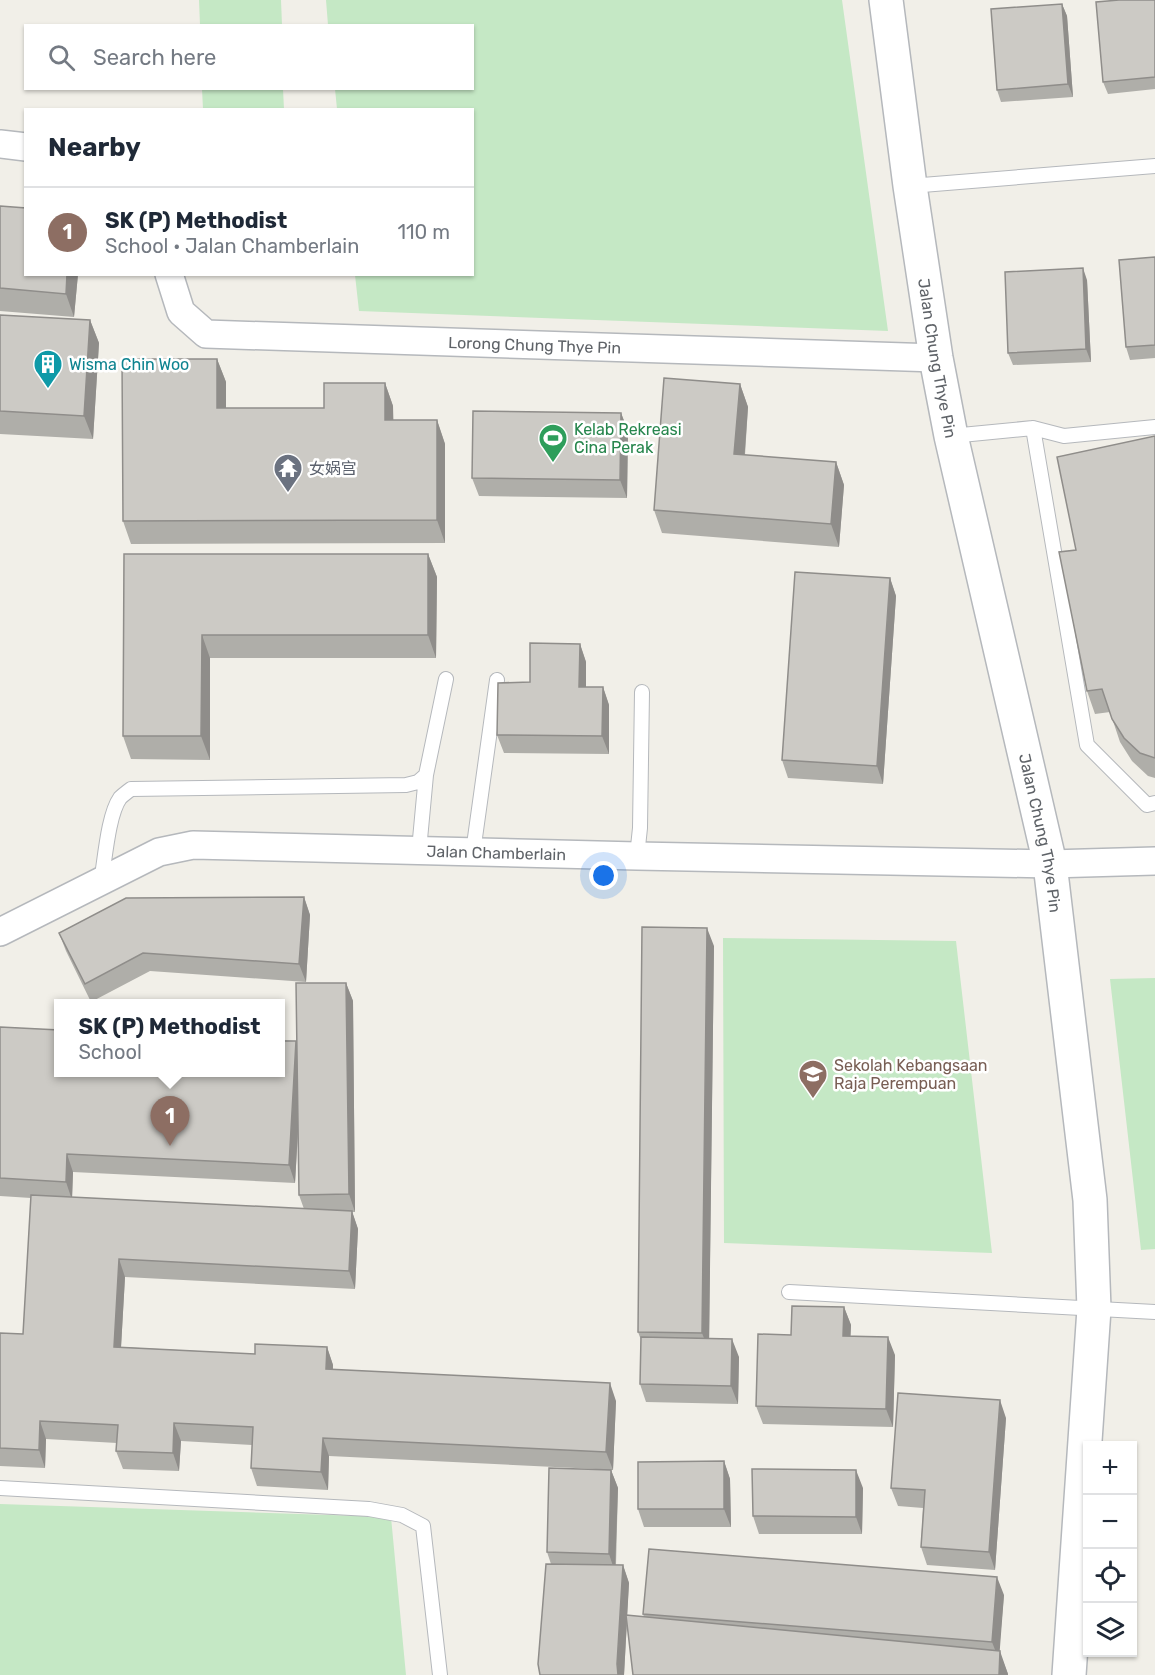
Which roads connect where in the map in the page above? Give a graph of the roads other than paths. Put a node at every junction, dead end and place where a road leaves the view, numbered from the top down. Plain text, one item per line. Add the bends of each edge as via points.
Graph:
1 (886, 0) edge
2 (0, 144) edge
3 (24, 147) edge
4 (1155, 166) edge
5 (910, 186) junction
6 (169, 276) edge
7 (936, 358) junction
8 (1155, 427) edge
9 (1033, 428) junction
10 (951, 436) junction
11 (446, 679) dead end
12 (497, 680) dead end
13 (642, 692) dead end
14 (426, 775) junction
15 (1155, 803) edge
16 (418, 850) junction
17 (473, 852) junction
18 (638, 856) junction
19 (1155, 861) edge
20 (1050, 864) junction
21 (101, 882) junction
22 (0, 932) edge
23 (789, 1292) dead end
24 (1094, 1309) junction
25 (1155, 1312) edge
26 (0, 1488) edge
27 (440, 1675) edge
28 (1069, 1675) edge

1 - 5 street, Jalan Chung Thye Pin
2 - 3 street
4 - 5 lane
5 - 7 street, Jalan Chung Thye Pin
6 - 7 street, Lorong Chung Thye Pin via 181,312 206,334
7 - 10 street, Jalan Chung Thye Pin
8 - 9 lane via 1064,436
9 - 10 lane
9 - 15 lane via 1087,744 1147,805
10 - 20 street, Jalan Chung Thye Pin
11 - 14 lane
12 - 17 lane
13 - 18 lane
14 - 16 lane
14 - 21 lane via 406,785 131,789 115,808
16 - 17 street, Jalan Chamberlain
16 - 21 street, Jalan Chamberlain via 193,845 159,852
17 - 18 street, Jalan Chamberlain
18 - 20 street, Jalan Chamberlain
19 - 20 street, Jalan Chamberlain
20 - 24 street, Jalan Chung Thye Pin via 1090,1200
21 - 22 street, Jalan Chamberlain
23 - 24 lane
24 - 25 lane
24 - 28 street, Jalan Chung Thye Pin
26 - 27 lane via 369,1509 402,1515 423,1526

